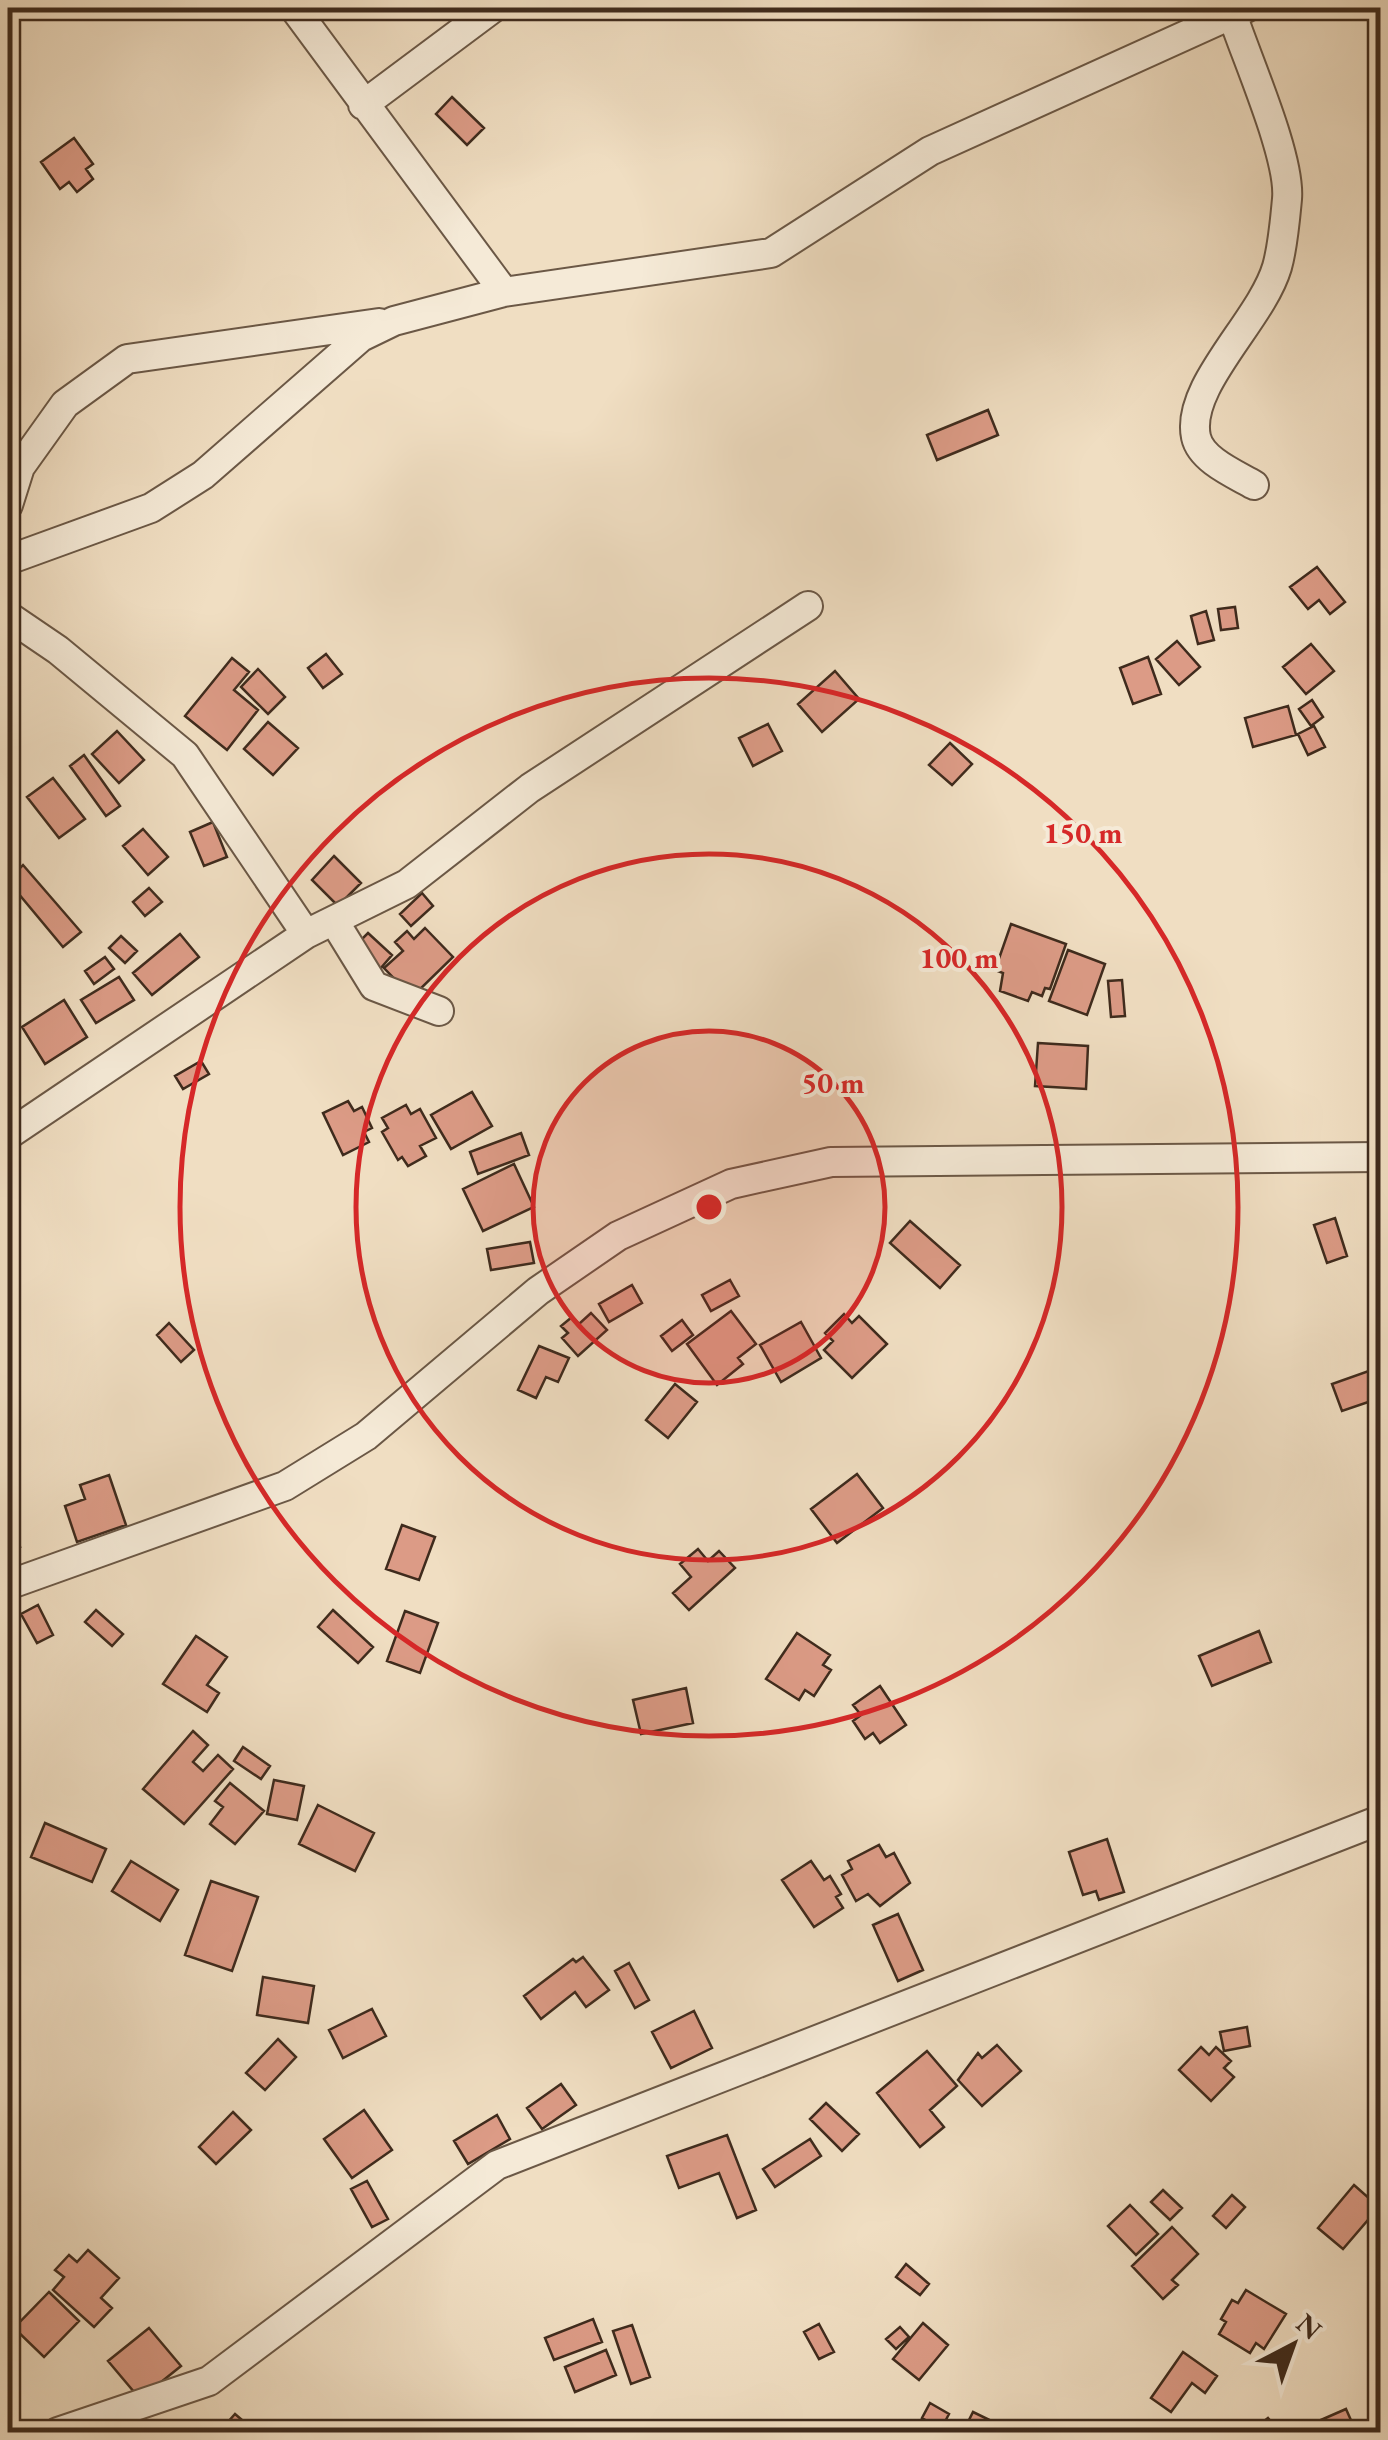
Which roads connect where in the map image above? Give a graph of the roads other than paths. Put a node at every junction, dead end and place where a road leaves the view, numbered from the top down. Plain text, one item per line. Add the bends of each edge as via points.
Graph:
1 (294, 8) edge
2 (493, 8) edge
3 (1236, 10) edge
4 (362, 105) junction
5 (504, 292) junction
6 (394, 321) junction
7 (1254, 485) dead end
8 (8, 505) edge
9 (8, 560) edge
10 (808, 606) dead end
11 (8, 616) edge
12 (334, 920) junction
13 (306, 934) junction
14 (439, 1011) dead end
15 (8, 1135) edge
16 (1380, 1157) edge
17 (8, 1585) edge
18 (1380, 1820) edge
19 (58, 2432) edge

1 - 4 street
2 - 4 street
3 - 5 street via 930,151 771,253
3 - 7 street via 1288,193 1277,268 1194,413 1196,441 1216,463
4 - 5 street
5 - 6 street
6 - 8 street via 126,359 65,404 20,467
6 - 9 street via 361,337 203,475 151,508
10 - 12 street via 530,788 406,884
11 - 13 street via 185,755
12 - 13 street
12 - 14 street via 374,986
13 - 15 street
16 - 17 street via 831,1162 730,1184 618,1236 538,1291 366,1436 285,1486
18 - 19 street via 498,2164 209,2381

